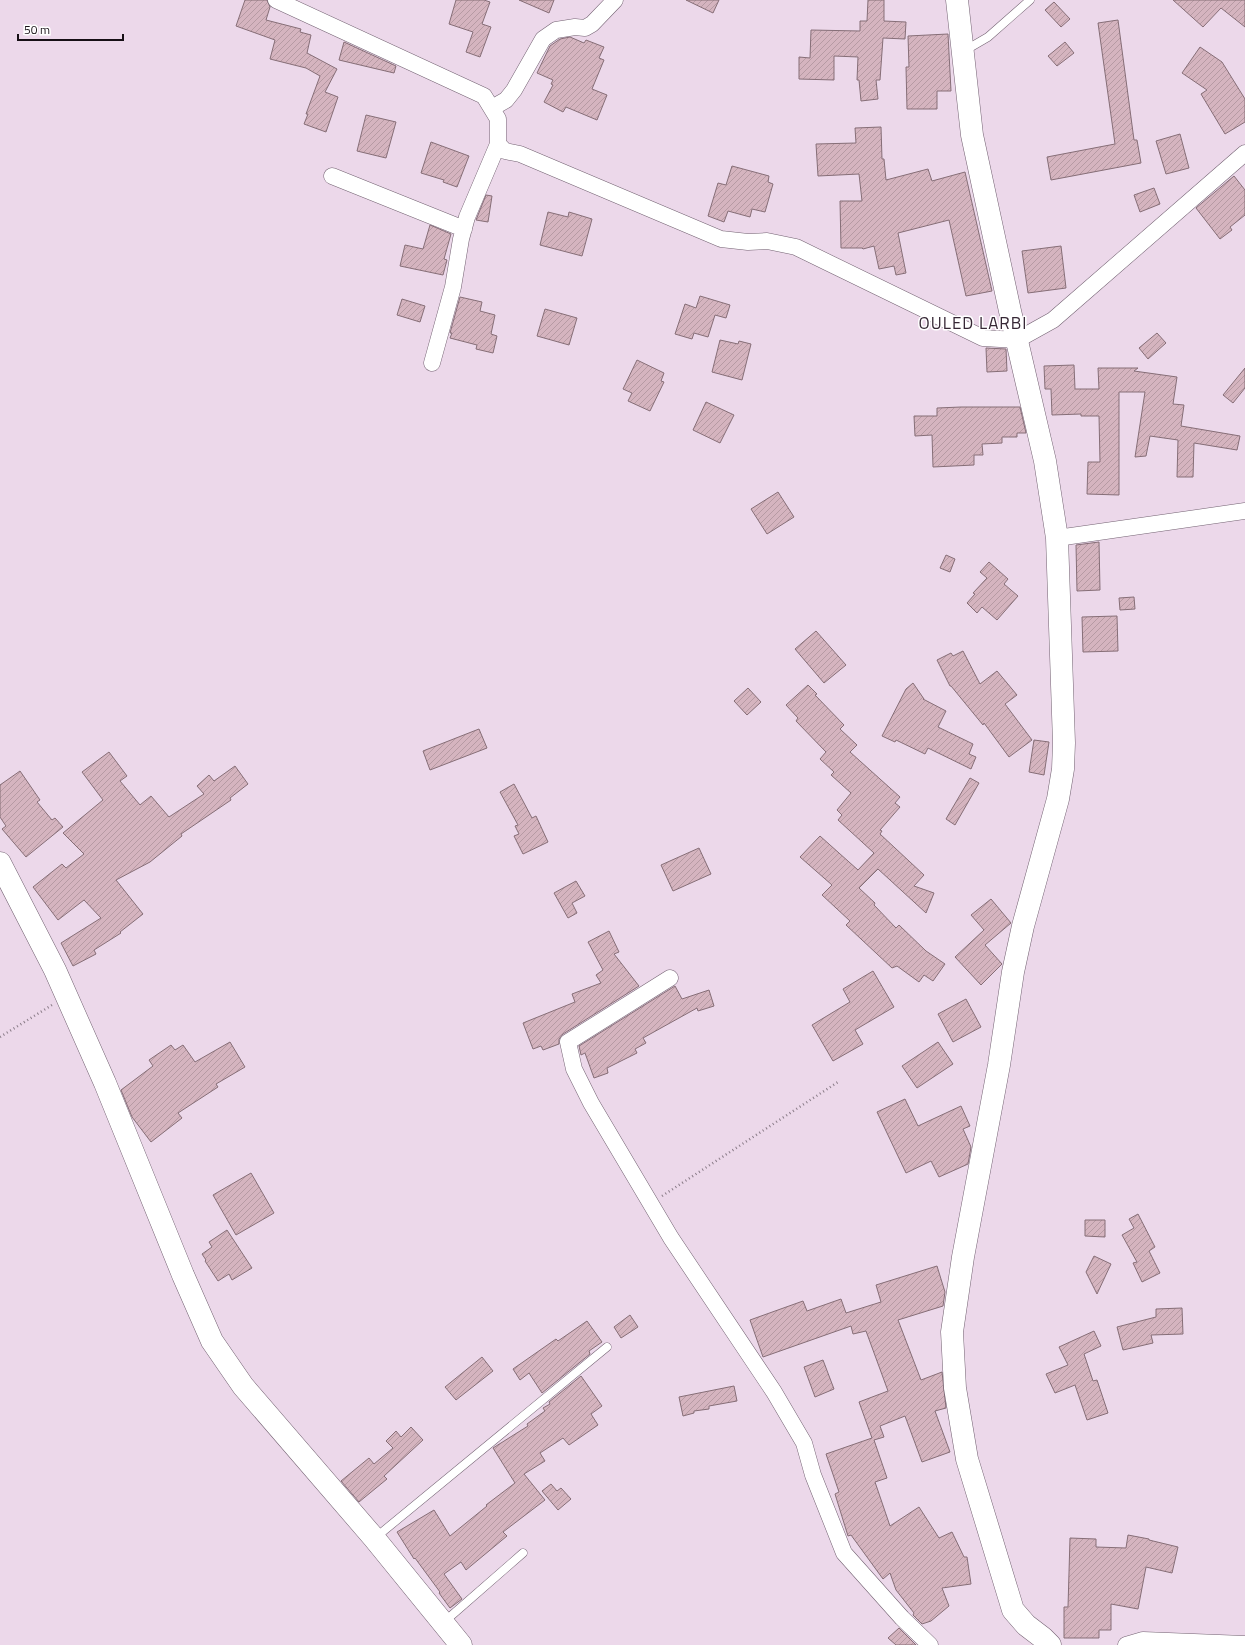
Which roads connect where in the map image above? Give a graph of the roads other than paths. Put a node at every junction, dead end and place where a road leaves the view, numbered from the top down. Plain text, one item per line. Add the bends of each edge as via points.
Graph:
1 (276, 0) edge
2 (615, 0) edge
3 (957, 0) edge
4 (1030, 0) edge
5 (962, 52) junction
6 (492, 108) junction
7 (498, 144) junction
8 (1245, 153) edge
9 (332, 176) dead end
10 (464, 229) junction
11 (1017, 340) junction
12 (432, 363) dead end
13 (1245, 511) edge
14 (1057, 538) junction
15 (0, 863) edge
16 (670, 978) dead end
17 (607, 1347) dead end
18 (374, 1538) junction
19 (523, 1553) dead end
20 (443, 1623) junction
21 (1245, 1644) edge
22 (461, 1645) edge
23 (930, 1645) edge
24 (1050, 1645) edge
25 (1126, 1645) edge

1 - 6 street via 484,96
2 - 6 street via 585,28 556,30 543,39 514,90 506,100
3 - 5 street
4 - 5 lane via 988,37
5 - 11 street via 972,135
6 - 7 street via 498,119
7 - 10 street
7 - 11 street via 505,151 520,154 722,239 748,242 767,240 796,247 983,338
8 - 11 street via 1053,320
9 - 10 street
10 - 12 street via 453,287
11 - 14 street via 1046,461
13 - 14 street
14 - 24 street via 1063,769 1058,799 1013,972 952,1332 955,1388 967,1459 1013,1610
15 - 18 street via 67,996 212,1341 243,1386
16 - 23 street via 568,1042 574,1069 671,1238 774,1392 804,1443 813,1475 844,1553 902,1618
17 - 18 lane
18 - 20 street
19 - 20 lane
20 - 22 street
21 - 25 street via 1143,1640

